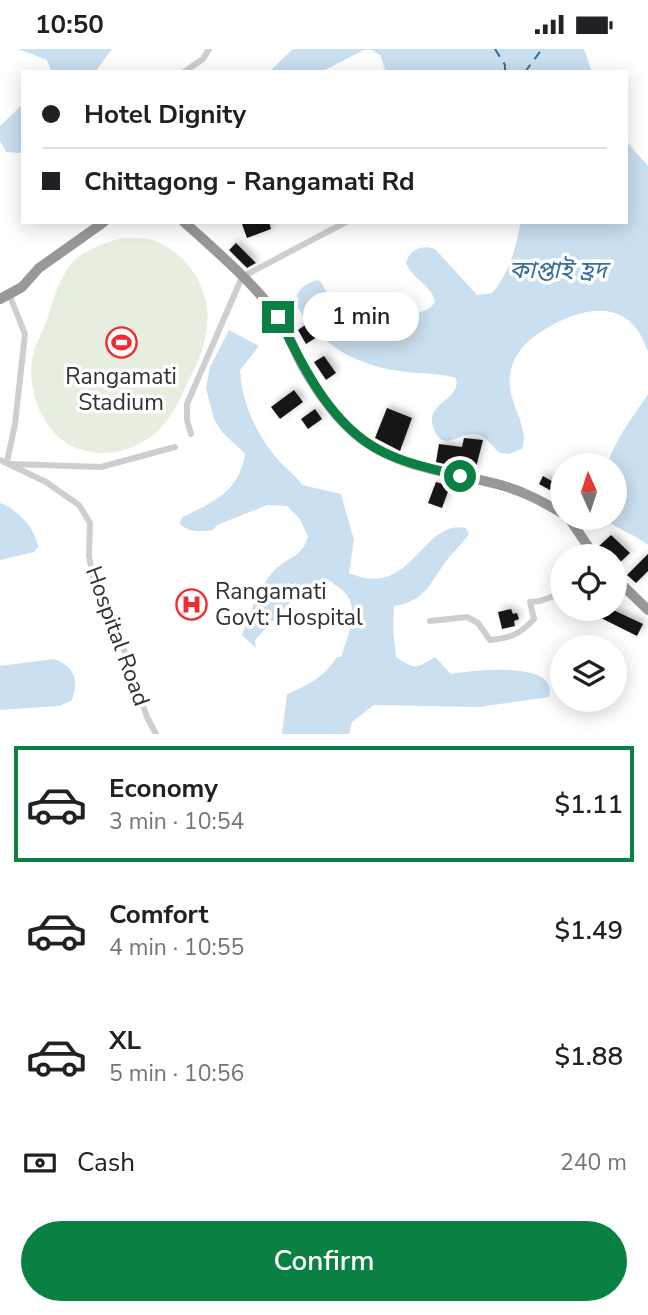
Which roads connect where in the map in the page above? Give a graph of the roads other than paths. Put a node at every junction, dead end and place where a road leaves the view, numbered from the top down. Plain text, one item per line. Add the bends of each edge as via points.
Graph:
1 (209, 49) edge
2 (187, 70) edge
3 (101, 224) edge
4 (186, 224) edge
5 (342, 224) edge
6 (242, 277) junction
7 (5, 296) edge
8 (191, 434) dead end
9 (175, 447) dead end
10 (6, 462) edge
11 (550, 506) edge
12 (627, 590) edge
13 (550, 597) edge
14 (648, 610) edge
15 (430, 621) dead end
16 (156, 734) edge

1 - 2 street
3 - 7 highway
4 - 6 highway
5 - 6 street
6 - 8 street via 187,404
6 - 11 highway via 278,317 306,372 361,439 406,462 504,485
7 - 10 street via 25,334
9 - 10 street via 101,467
10 - 16 street, Hospital Road via 79,505 90,523 89,556 95,586 112,615
12 - 14 highway
13 - 15 street via 530,602 534,619 521,632 502,639 490,640 478,623 467,617

